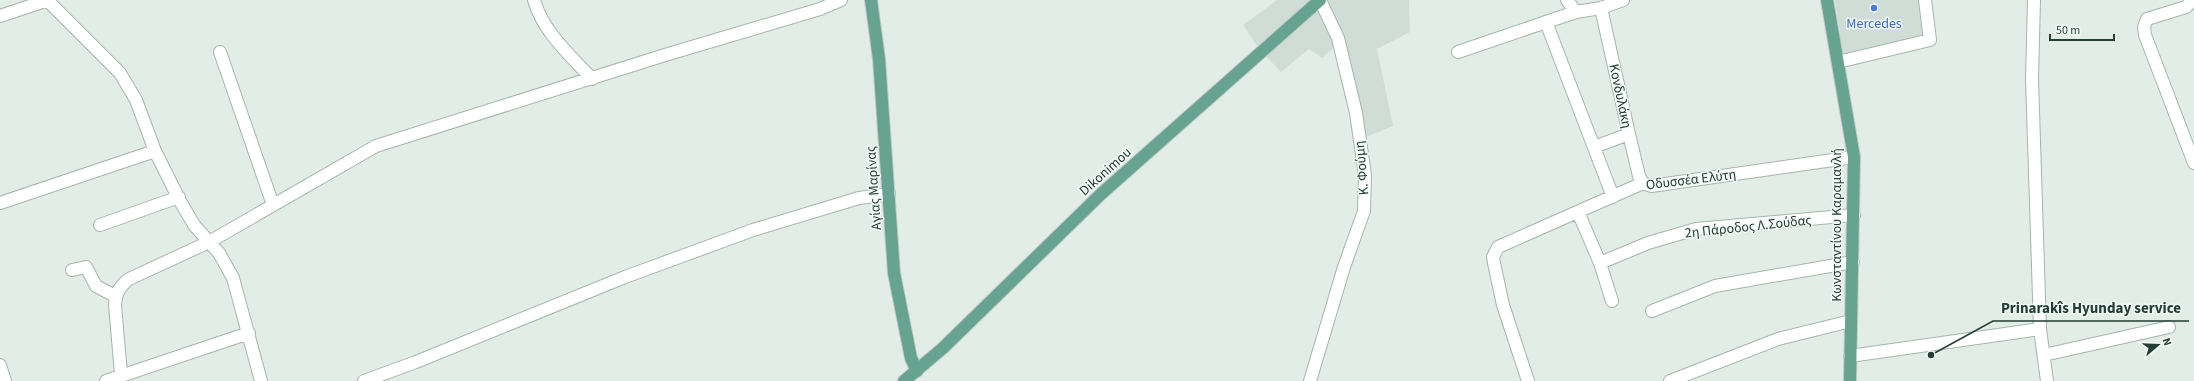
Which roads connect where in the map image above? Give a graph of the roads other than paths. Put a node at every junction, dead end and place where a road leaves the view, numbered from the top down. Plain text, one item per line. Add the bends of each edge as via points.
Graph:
1 (534, 0) edge
2 (841, 0) edge
3 (871, 0) edge
4 (1320, 0) edge
5 (1567, 0) edge
6 (1623, 0) edge
7 (1827, 0) edge
8 (1925, 0) edge
9 (2034, 0) edge
10 (2193, 0) edge
11 (48, 1) edge
12 (1601, 8) junction
13 (1576, 12) junction
14 (0, 16) edge
15 (1546, 22) junction
16 (220, 52) dead end
17 (1458, 52) dead end
18 (1838, 62) junction
19 (592, 79) junction
20 (1629, 134) junction
21 (1594, 147) junction
22 (155, 151) junction
23 (1854, 157) junction
24 (2194, 163) edge
25 (1643, 183) junction
26 (889, 194) junction
27 (179, 197) junction
28 (1613, 197) junction
29 (0, 203) edge
30 (273, 205) junction
31 (1578, 212) junction
32 (1854, 215) junction
33 (100, 226) dead end
34 (208, 242) junction
35 (1853, 262) junction
36 (1600, 263) junction
37 (72, 270) dead end
38 (115, 296) junction
39 (1612, 302) dead end
40 (1652, 311) dead end
41 (1851, 321) junction
42 (2168, 327) dead end
43 (2040, 329) junction
44 (250, 333) junction
45 (2044, 355) junction
46 (1850, 356) junction
47 (0, 365) edge
48 (917, 370) junction
49 (121, 374) junction
50 (5, 381) edge
51 (106, 381) edge
52 (261, 381) edge
53 (364, 381) edge
54 (904, 381) edge
55 (1310, 381) edge
56 (1528, 381) edge
57 (1670, 381) edge
58 (1850, 381) edge
59 (2047, 381) edge

1 - 19 street via 543,22 552,35
2 - 19 street via 820,9
3 - 26 main road, Αγίας Μαρίνας via 879,59
4 - 48 main road, Dikonimou via 1101,194
4 - 55 street, Κ. Φούμη via 1338,38 1356,113 1365,175 1364,211 1344,267
5 - 13 street
6 - 12 street
7 - 18 main road, Κωνσταντίνου Καραμανλή
8 - 18 street via 1930,40
9 - 43 street via 2032,80
10 - 24 street via 2186,7 2147,20 2144,27
11 - 14 street
11 - 22 street via 120,73 128,85
12 - 13 street
12 - 20 street, Κονδυλάκη
13 - 15 street
15 - 17 street
15 - 21 street
16 - 30 street
18 - 23 main road, Κωνσταντίνου Καραμανλή
19 - 30 street via 376,146
20 - 21 street
20 - 25 street, Κονδυλάκη
21 - 28 street
22 - 27 street
22 - 29 street
23 - 25 street, Οδυσσέα Ελύτη via 1651,186
23 - 32 main road, Κωνσταντίνου Καραμανλή
25 - 28 street, Οδυσσέα Ελύτη
26 - 48 main road, Αγίας Μαρίνας via 894,273 911,358
26 - 53 street via 859,198 753,230 625,276
27 - 33 street
27 - 34 street via 194,225
28 - 31 street, Οδυσσέα Ελύτη
30 - 34 street
31 - 36 street
31 - 56 street, Οδυσσέα Ελύτη via 1503,244 1495,251 1494,263 1503,305
32 - 35 main road, Κωνσταντίνου Καραμανλή
32 - 36 street, 2η Πάροδος Λ.Σούδας via 1696,229 1661,239
34 - 38 street via 129,279
34 - 44 street via 219,253 233,278
35 - 40 street via 1715,286
35 - 41 main road, Κωνσταντίνου Καραμανλή
36 - 39 street
37 - 38 street via 86,267 96,286
38 - 49 street
41 - 46 main road, Κωνσταντίνου Καραμανλή
41 - 57 street via 1778,339
42 - 45 street
43 - 45 street
43 - 46 street
44 - 49 street
44 - 52 street
45 - 59 street
46 - 58 main road, Κωνσταντίνου Καραμανλή
47 - 50 street
48 - 54 main road, Dikonimou
49 - 51 street

